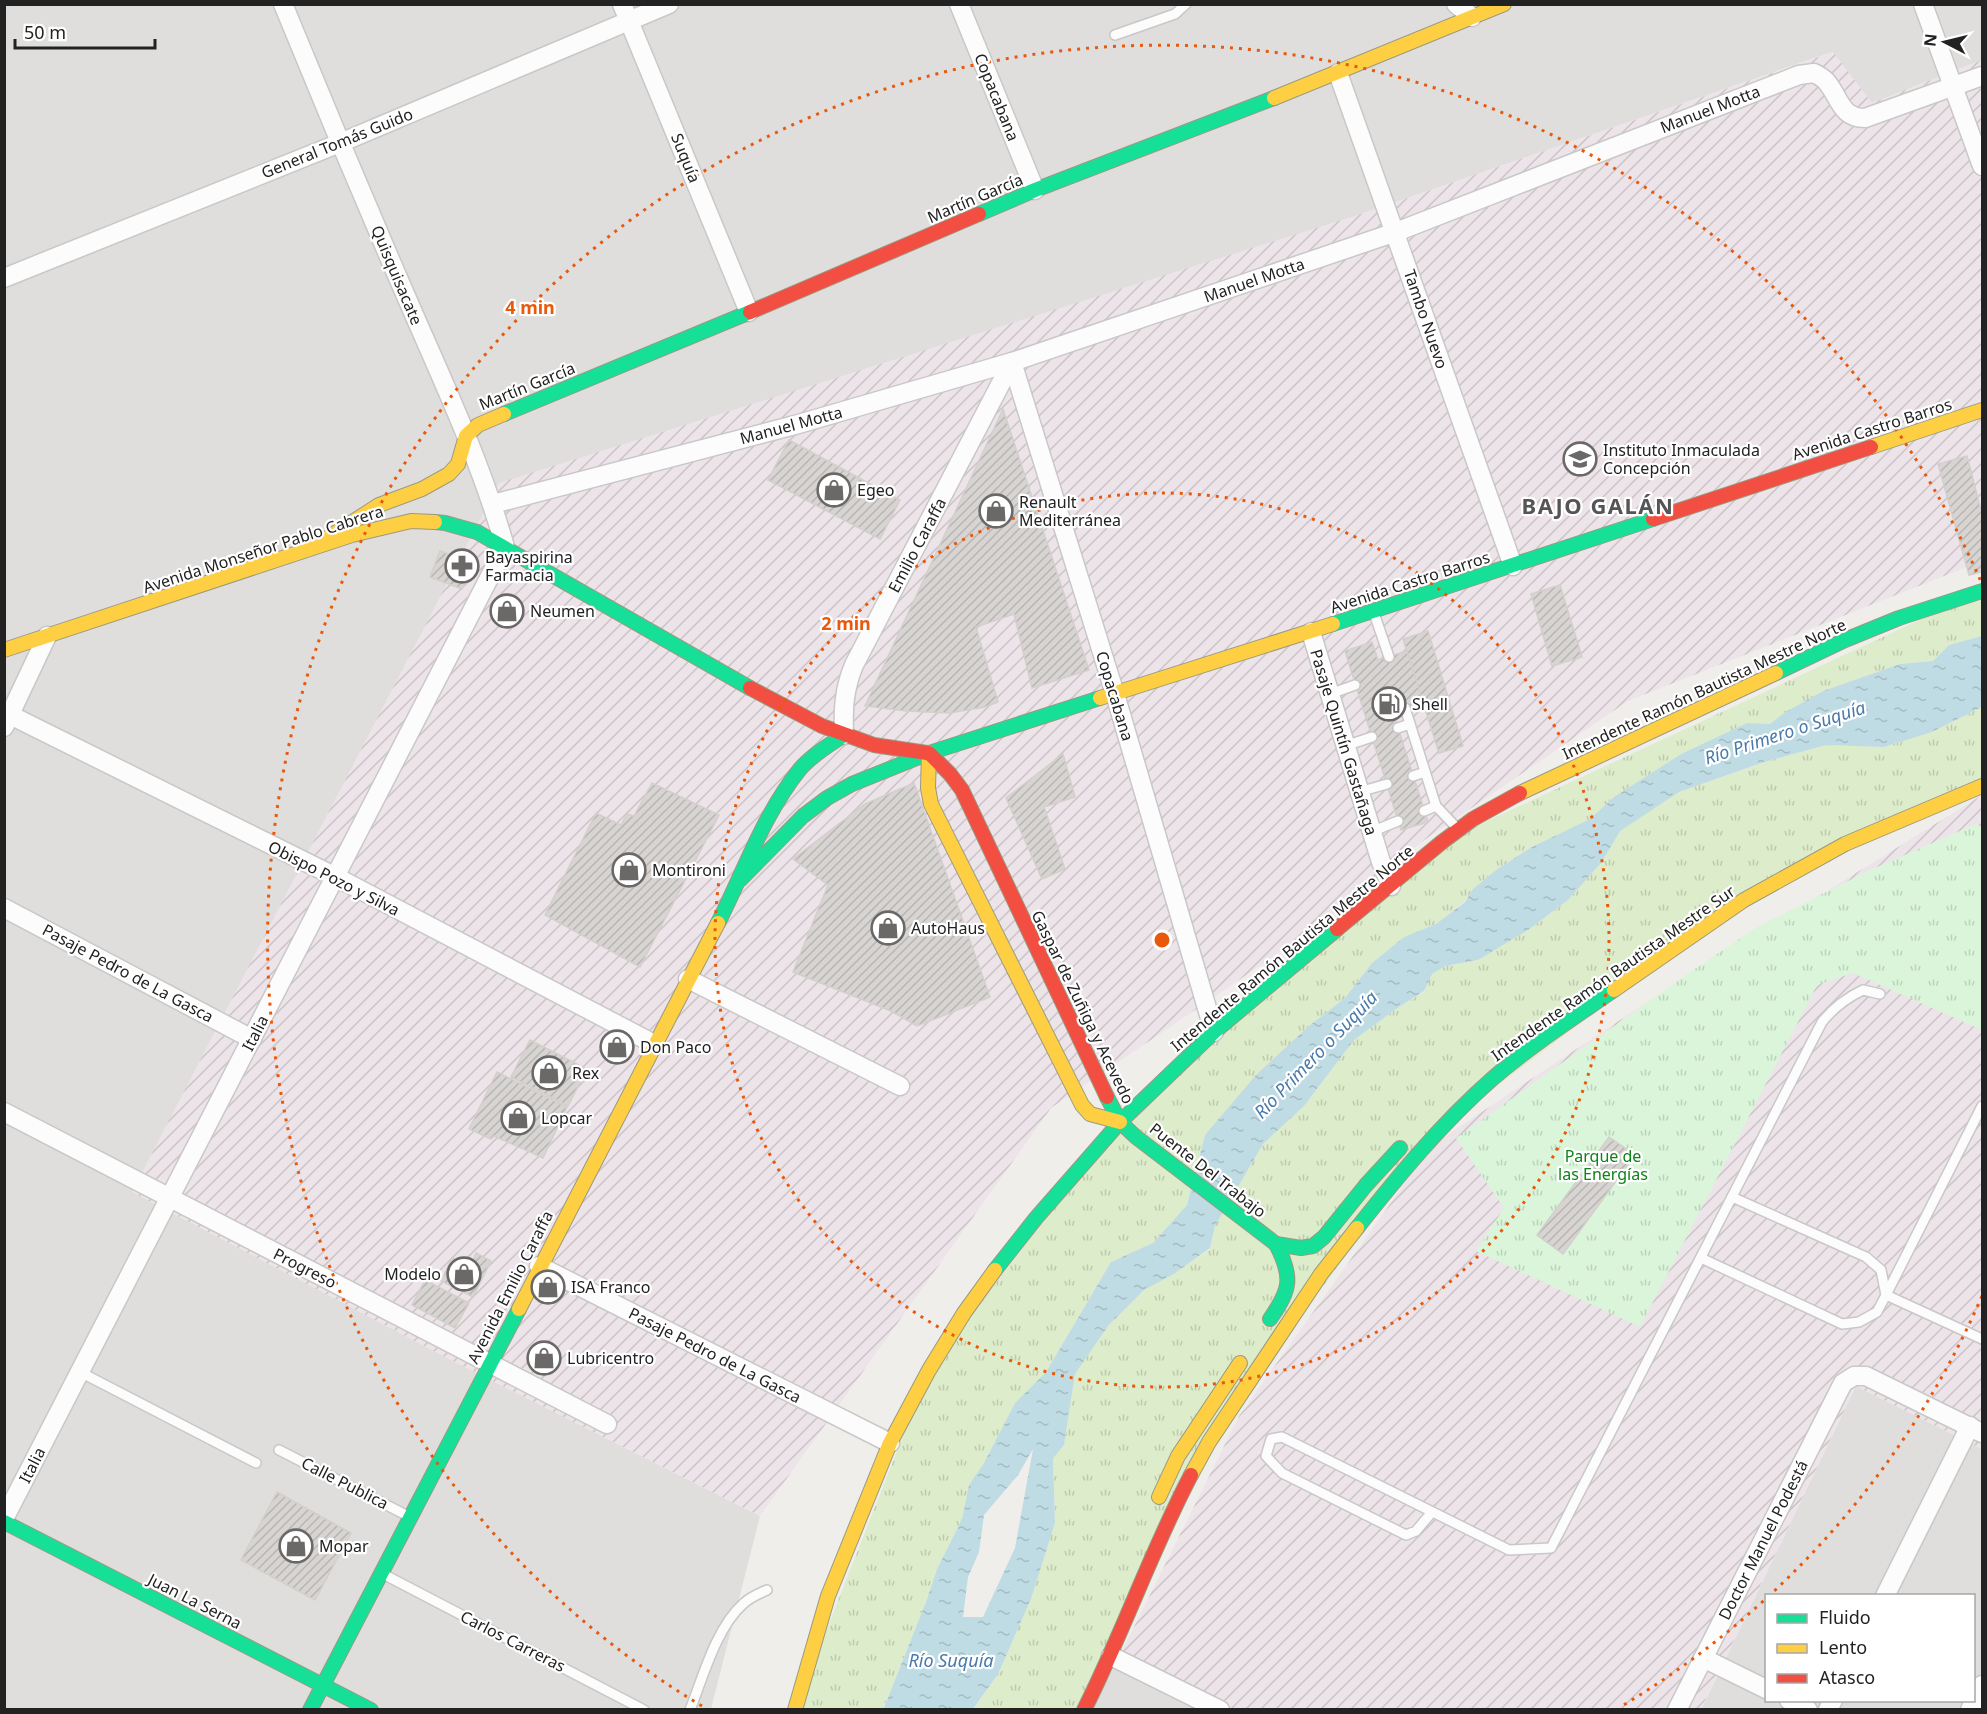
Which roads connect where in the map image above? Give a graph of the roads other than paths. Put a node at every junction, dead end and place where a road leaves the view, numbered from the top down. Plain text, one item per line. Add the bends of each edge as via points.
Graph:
1 (283, 4) edge
2 (669, 4) edge
3 (959, 4) edge
4 (1186, 4) edge
5 (1456, 4) edge
6 (1504, 4) edge
7 (1923, 4) edge
8 (626, 12) edge
9 (1472, 17) junction
10 (1115, 35) dead end
11 (1338, 73) junction
12 (1983, 76) edge
13 (1953, 88) junction
14 (340, 143) junction
15 (1983, 166) edge
16 (1035, 190) junction
17 (1396, 232) junction
18 (4, 278) edge
19 (749, 312) junction
20 (1012, 362) junction
21 (1983, 410) edge
22 (466, 435) junction
23 (493, 504) junction
24 (506, 547) junction
25 (306, 551) junction
26 (1512, 566) junction
27 (1983, 591) edge
28 (1374, 611) junction
29 (1311, 632) junction
30 (46, 636) junction
31 (4, 650) edge
32 (1389, 657) dead end
33 (1355, 685) dead end
34 (1115, 694) junction
35 (1330, 694) junction
36 (1405, 708) dead end
37 (790, 711) junction
38 (7, 718) edge
39 (1410, 724) junction
40 (800, 727) dead end
41 (1398, 728) dead end
42 (844, 735) junction
43 (1372, 737) dead end
44 (1345, 746) junction
45 (803, 750) dead end
46 (929, 753) junction
47 (801, 768) junction
48 (1425, 772) junction
49 (1413, 776) dead end
50 (1386, 784) dead end
51 (1981, 788) edge
52 (1359, 792) junction
53 (1436, 806) junction
54 (1424, 811) dead end
55 (1398, 821) dead end
56 (1458, 828) junction
57 (1371, 832) junction
58 (336, 877) junction
59 (740, 880) junction
60 (1391, 886) junction
61 (4, 908) edge
62 (688, 978) junction
63 (1880, 994) dead end
64 (1214, 1032) junction
65 (252, 1039) junction
66 (656, 1046) junction
67 (1492, 1079) junction
68 (900, 1086) dead end
69 (1983, 1106) edge
70 (5, 1114) edge
71 (1436, 1114) dead end
72 (1120, 1122) junction
73 (1413, 1135) dead end
74 (1732, 1197) junction
75 (170, 1198) junction
76 (1281, 1247) junction
77 (1701, 1258) junction
78 (539, 1266) junction
79 (1886, 1295) junction
80 (1262, 1332) dead end
81 (1983, 1340) edge
82 (1249, 1350) dead end
83 (489, 1363) junction
84 (80, 1372) junction
85 (607, 1424) dead end
86 (1976, 1430) edge
87 (890, 1443) junction
88 (279, 1450) dead end
89 (256, 1462) dead end
90 (1154, 1509) dead end
91 (1432, 1512) junction
92 (410, 1517) junction
93 (4, 1520) edge
94 (381, 1573) junction
95 (767, 1590) dead end
96 (1886, 1594) edge
97 (1111, 1656) junction
98 (1703, 1658) junction
99 (1088, 1668) dead end
100 (323, 1685) junction
101 (1983, 1685) edge
102 (1765, 1688) edge
103 (1975, 1700) edge
104 (1791, 1702) edge
105 (1087, 1703) edge
106 (310, 1710) edge
107 (371, 1710) edge
108 (644, 1710) edge
109 (690, 1710) edge
110 (795, 1710) edge
111 (1220, 1710) edge
112 (1677, 1710) edge
113 (1808, 1710) edge

1 - 14 street, Quisquisacate
2 - 8 street, General Tomás Guido
3 - 16 street, Copacabana
4 - 10 lane via 1175,14
5 - 9 street
6 - 9 main road, Martín García
7 - 13 street
8 - 14 street, General Tomás Guido
8 - 19 street, Suquía
9 - 11 main road, Martín García
11 - 16 main road, Martín García
11 - 17 street, Tambo Nuevo
12 - 13 street, Manuel Motta
13 - 15 street
13 - 17 street, Manuel Motta via 1855,118 1845,111 1825,80 1814,73 1799,75
14 - 18 street, General Tomás Guido
14 - 22 street, Quisquisacate
16 - 19 main road, Martín García
17 - 20 street, Manuel Motta
17 - 26 street, Tambo Nuevo
19 - 22 main road, Martín García via 478,425
20 - 23 street, Manuel Motta
20 - 34 street, Copacabana
20 - 42 street, Emilio Caraffa via 854,665 843,704
21 - 26 main road, Avenida Castro Barros
22 - 23 street, Quisquisacate
22 - 25 main road via 458,464 449,474 379,506
23 - 24 street, Quisquisacate
24 - 25 main road, Avenida Monseñor Pablo Cabrera via 460,526 411,521
24 - 37 main road, Avenida Monseñor Pablo Cabrera
24 - 58 street, Italia
25 - 30 main road, Avenida Monseñor Pablo Cabrera
26 - 28 main road, Avenida Castro Barros
27 - 56 main road, Intendente Ramón Bautista Mestre Norte via 1845,640 1522,792
28 - 29 main road, Avenida Castro Barros
28 - 32 lane
29 - 34 main road, Avenida Castro Barros
29 - 35 street, Pasaje Quintín Gastañaga
30 - 31 main road, Avenida Monseñor Pablo Cabrera
30 - 38 street
33 - 35 lane
34 - 46 main road, Avenida Castro Barros
34 - 64 street, Copacabana
35 - 44 street, Pasaje Quintín Gastañaga
36 - 39 lane
37 - 40 main road
37 - 42 main road, Avenida Monseñor Pablo Cabrera
38 - 58 street, Obispo Pozo y Silva
39 - 41 lane
39 - 48 lane
42 - 46 main road, Avenida Castro Barros via 874,745
42 - 47 main road, Avenida Emilio Caraffa
43 - 44 lane
44 - 52 street, Pasaje Quintín Gastañaga
45 - 47 main road
46 - 59 main road, Avenida Emilio Caraffa via 865,777 826,799 794,825
46 - 72 main road, Gaspar de Zuñiga y Acevedo via 962,790
46 - 72 main road, Gaspar de Zuñiga y Acevedo via 931,804 1082,1104 1090,1114
47 - 59 main road, Avenida Emilio Caraffa via 760,831
48 - 49 lane
48 - 53 lane
50 - 52 lane
51 - 67 main road, Intendente Ramón Bautista Mestre Sur via 1845,844 1744,900 1554,1031
52 - 57 street, Pasaje Quintín Gastañaga
53 - 54 lane
53 - 56 lane
55 - 57 lane
56 - 60 main road, Intendente Ramón Bautista Mestre Norte
57 - 60 street, Pasaje Quintín Gastañaga
58 - 65 street, Italia
58 - 66 street, Obispo Pozo y Silva
59 - 62 main road, Avenida Emilio Caraffa
60 - 64 main road, Intendente Ramón Bautista Mestre Norte
61 - 65 street, Pasaje Pedro de La Gasca
62 - 66 main road, Avenida Emilio Caraffa
62 - 68 street
63 - 74 lane via 1863,990 1846,998 1822,1022
64 - 72 main road, Intendente Ramón Bautista Mestre Norte
65 - 75 street, Italia
66 - 78 main road, Avenida Emilio Caraffa
67 - 71 main road
67 - 97 main road, Intendente Ramón Bautista Mestre Sur via 1415,1155 1328,1265 1209,1442 1170,1514
69 - 79 lane
70 - 75 street, Progreso
72 - 76 main road, Puente Del Trabajo
72 - 87 main road, Intendente Ramón Bautista Mestre Norte via 1036,1218 964,1313
73 - 76 main road via 1324,1237 1312,1246
74 - 77 lane
74 - 79 lane via 1866,1257 1881,1270
75 - 83 street, Progreso
75 - 84 street, Italia
76 - 80 main road via 1290,1279 1287,1293
77 - 79 lane via 1842,1324 1859,1322 1877,1312
77 - 91 lane via 1551,1548 1509,1550
78 - 83 main road, Avenida Emilio Caraffa
78 - 87 street, Pasaje Pedro de La Gasca
79 - 81 lane
82 - 90 main road via 1178,1456
83 - 85 street, Progreso
83 - 92 main road, Avenida Emilio Caraffa
84 - 89 lane
84 - 93 street, Italia
86 - 96 street
86 - 98 street, Doctor Manuel Podestá via 1866,1376 1854,1376 1843,1383
87 - 110 main road, Intendente Ramón Bautista Mestre Norte via 828,1596
88 - 92 lane, Calle Publica
91 - 91 lane via 1282,1437 1271,1439 1266,1456 1282,1473 1406,1535 1416,1531
92 - 94 main road, Avenida Emilio Caraffa
93 - 100 main road, Juan La Serna
94 - 100 main road, Avenida Emilio Caraffa
94 - 108 lane, Carlos Carreras
95 - 109 lane via 741,1605 723,1628
97 - 105 main road, Intendente Ramón Bautista Mestre Sur
97 - 111 street
98 - 102 street
98 - 112 street, Doctor Manuel Podestá
99 - 105 main road
100 - 106 main road, Avenida Emilio Caraffa
100 - 107 main road, Juan La Serna
101 - 103 street
104 - 113 street

